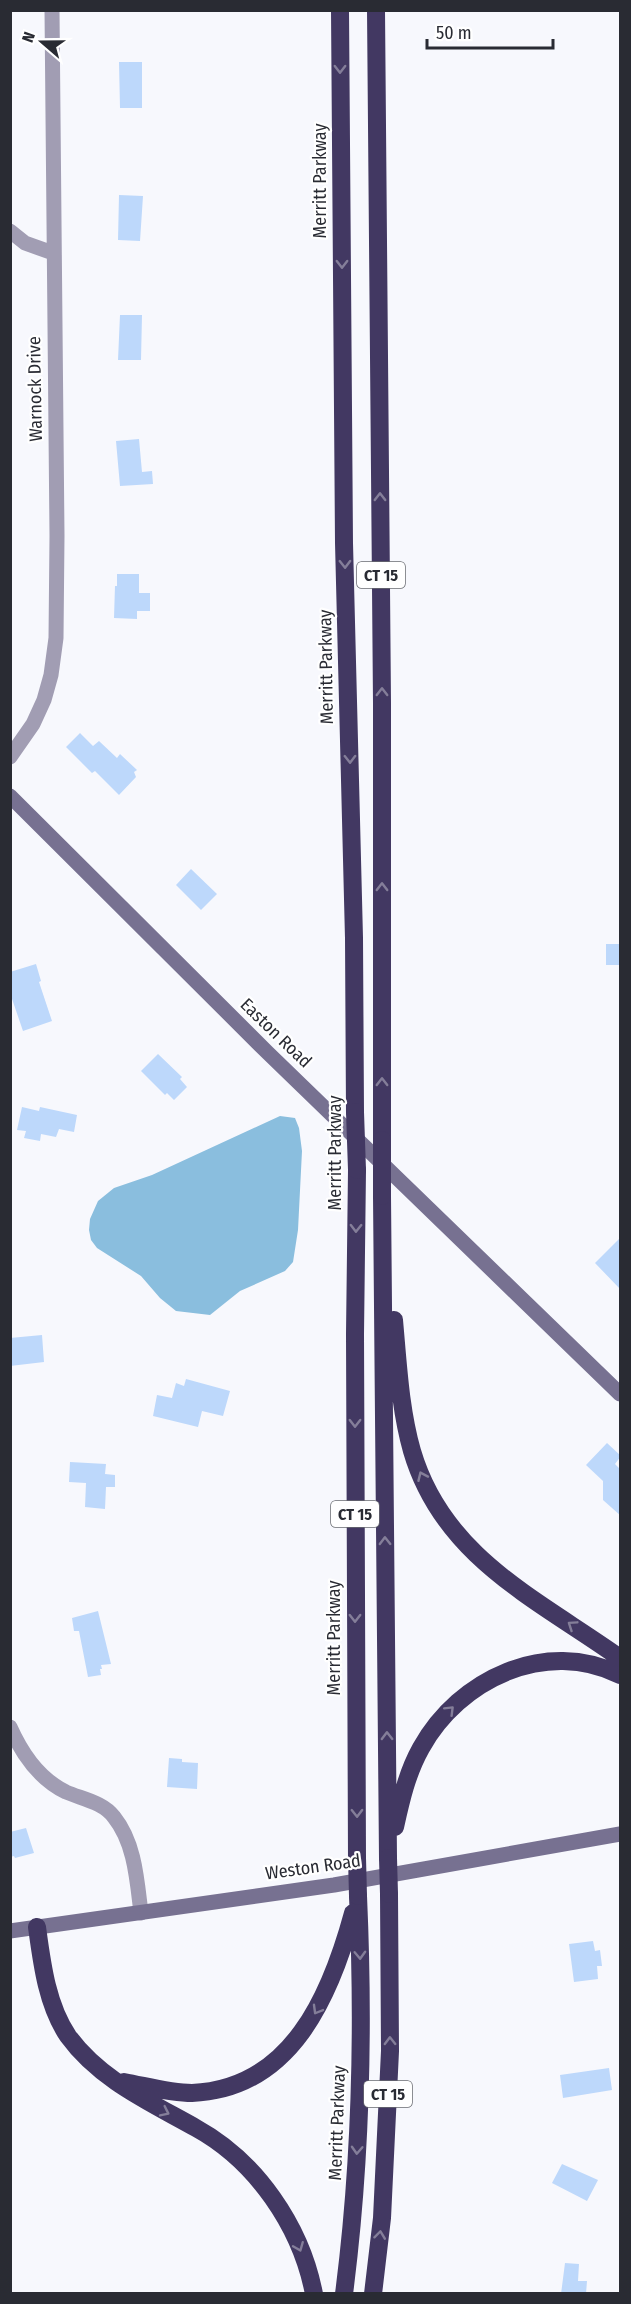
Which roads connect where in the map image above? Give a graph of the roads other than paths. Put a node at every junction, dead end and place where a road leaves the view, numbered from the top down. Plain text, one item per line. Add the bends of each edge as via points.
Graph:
1 (52, 10) edge
2 (340, 10) edge
3 (376, 10) edge
4 (10, 231) edge
5 (53, 253) junction
6 (10, 757) edge
7 (10, 796) edge
8 (382, 1196) junction
9 (621, 1394) edge
10 (621, 1658) edge
11 (621, 1675) edge
12 (10, 1727) edge
13 (621, 1834) edge
14 (388, 1858) junction
15 (358, 1896) junction
16 (141, 1913) junction
17 (37, 1927) junction
18 (10, 1931) edge
19 (116, 2080) junction
20 (314, 2294) edge
21 (344, 2294) edge
22 (373, 2294) edge

1 - 5 street, Warnock Drive
2 -> 15 highway, Merritt Parkway / CT 15, bridge via 344,543 357,1170
8 -> 3 highway, CT 15, bridge
4 - 5 street via 25,243
5 - 6 street, Warnock Drive via 55,647 44,700
7 - 9 main road, Easton Road via 268,1053
10 -> 8 highway via 494,1571 453,1531 430,1494 406,1427
14 -> 8 highway, CT 15
14 -> 11 highway via 412,1766 434,1727 462,1699 504,1672 554,1660 583,1663
12 - 16 street via 40,1774 115,1817 134,1861
13 - 16 main road, Weston Road via 433,1869
22 -> 14 highway, CT 15, bridge via 382,2218 390,2051
15 -> 19 highway via 344,1947 323,1999 294,2042 272,2062 233,2084 201,2092 167,2091
15 -> 21 highway, Merritt Parkway / CT 15 via 360,2095 355,2198
16 - 17 main road, Weston Road
17 - 18 main road, Weston Road
17 - 19 highway via 46,1981 58,2019 92,2063
19 -> 20 highway via 150,2104 208,2135 257,2177 287,2220

